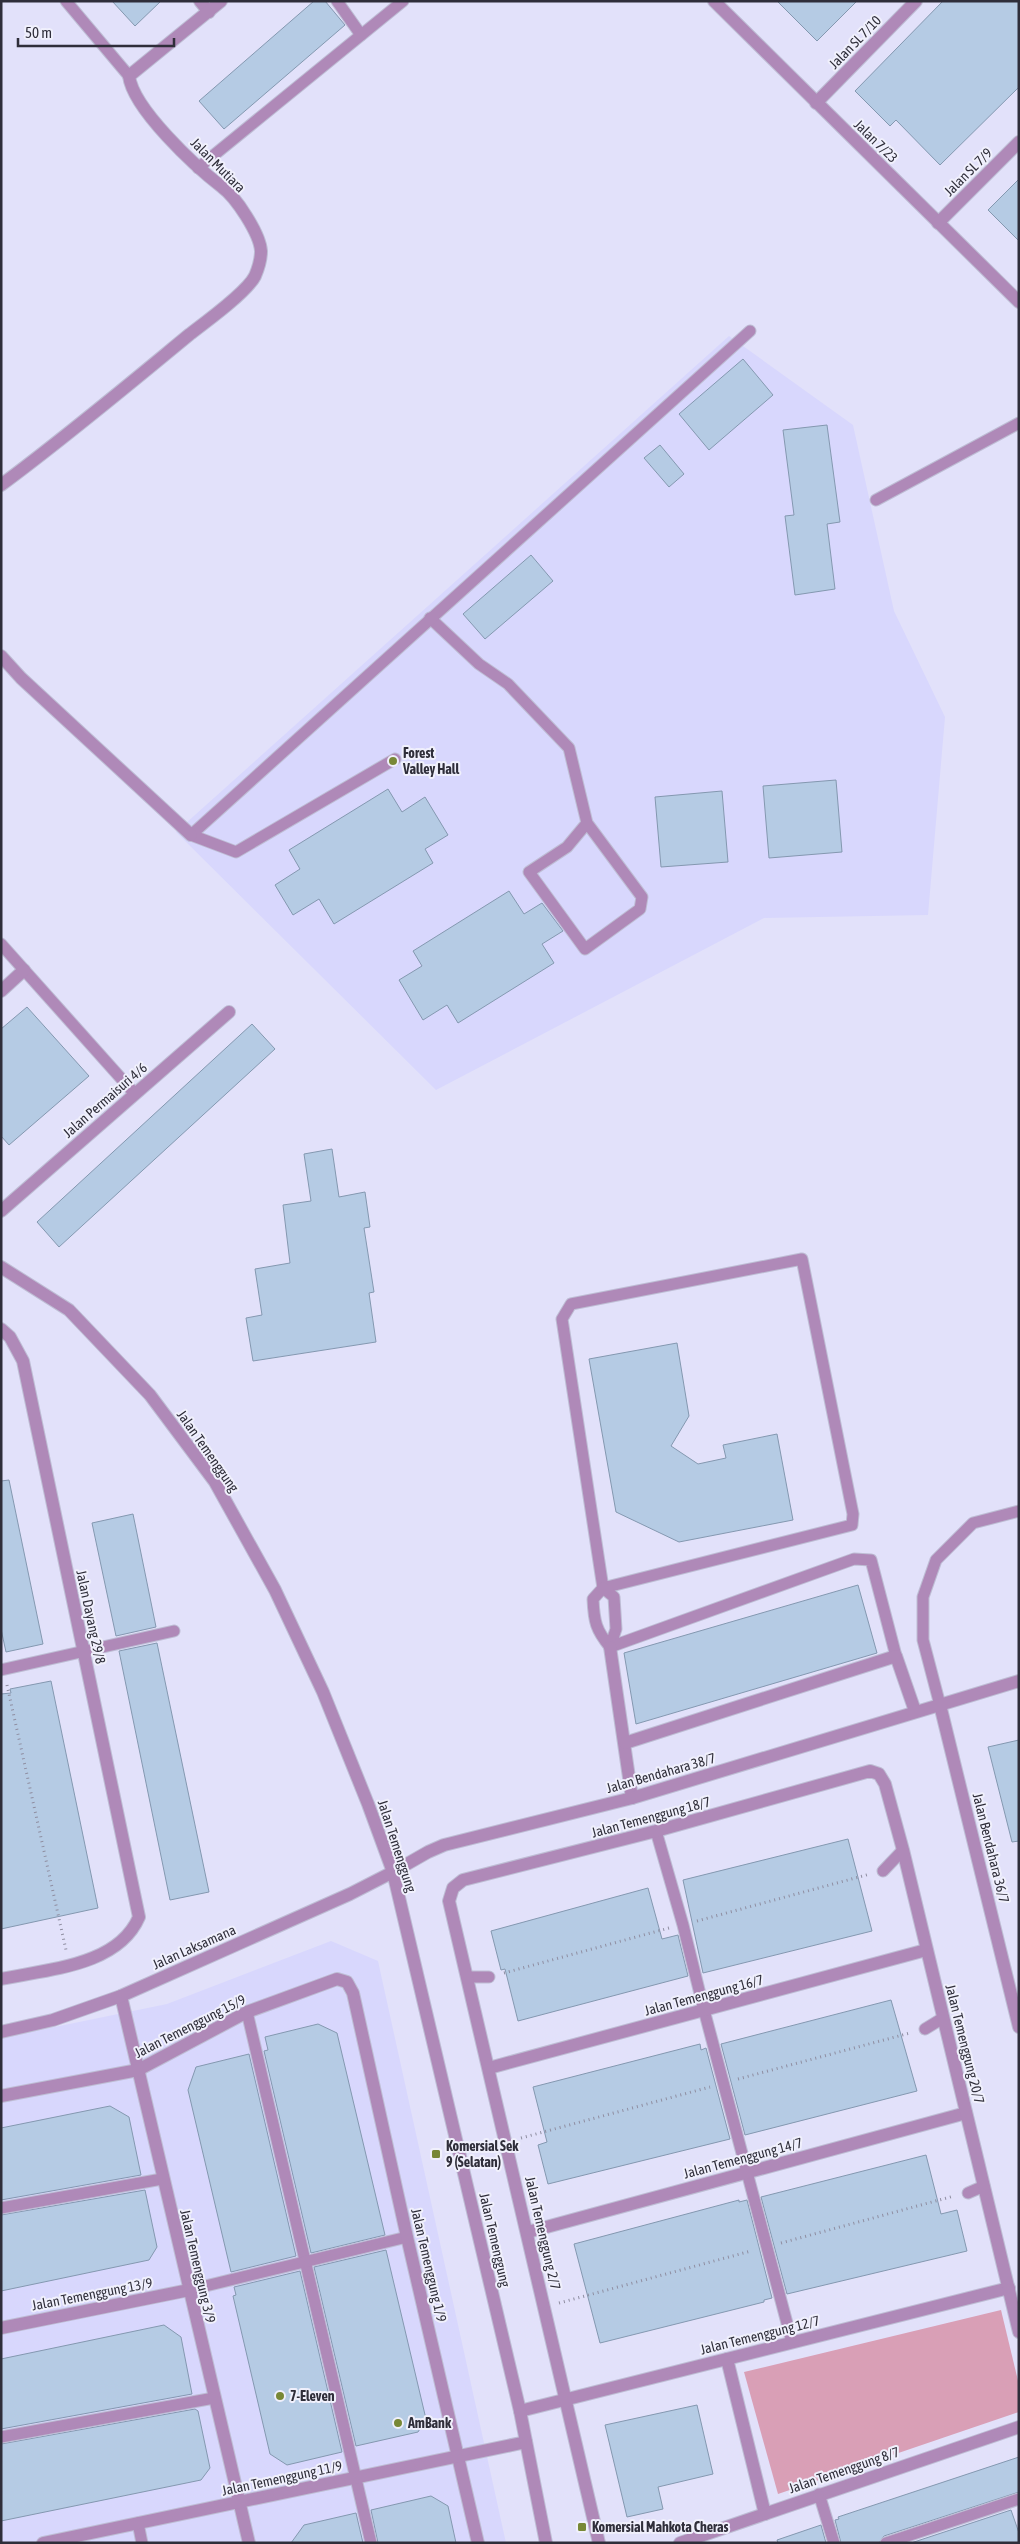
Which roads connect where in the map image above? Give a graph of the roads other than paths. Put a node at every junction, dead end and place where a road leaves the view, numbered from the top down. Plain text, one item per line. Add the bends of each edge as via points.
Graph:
1 (66, 1) edge
2 (200, 1) edge
3 (221, 1) edge
4 (337, 1) edge
5 (403, 1) edge
6 (714, 1) edge
7 (916, 1) edge
8 (209, 12) junction
9 (361, 35) junction
10 (130, 83) junction
11 (816, 104) junction
12 (1019, 142) edge
13 (198, 168) junction
14 (938, 223) junction
15 (1019, 302) edge
16 (750, 331) dead end
17 (1019, 423) edge
18 (1, 485) edge
19 (876, 500) dead end
20 (430, 618) junction
21 (1, 656) edge
22 (395, 759) dead end
23 (587, 823) junction
24 (191, 835) junction
25 (1, 944) edge
26 (24, 970) junction
27 (1, 990) edge
28 (229, 1012) dead end
29 (135, 1094) junction
30 (4, 1203) edge
31 (1, 1267) edge
32 (1, 1329) edge
33 (1019, 1511) edge
34 (603, 1588) junction
35 (174, 1631) dead end
36 (610, 1648) junction
37 (83, 1653) junction
38 (896, 1656) junction
39 (3, 1670) edge
40 (1019, 1681) edge
41 (940, 1705) junction
42 (915, 1711) junction
43 (625, 1743) junction
44 (870, 1771) joint
45 (632, 1798) junction
46 (656, 1831) junction
47 (902, 1850) junction
48 (883, 1871) dead end
49 (392, 1872) junction
50 (449, 1901) joint
51 (926, 1950) junction
52 (467, 1977) junction
53 (489, 1977) dead end
54 (1, 1978) edge
55 (353, 1992) joint
56 (121, 1996) junction
57 (704, 2010) junction
58 (247, 2012) junction
59 (943, 2018) junction
60 (1019, 2027) edge
61 (926, 2029) dead end
62 (1, 2032) edge
63 (489, 2068) junction
64 (138, 2070) junction
65 (1, 2096) edge
66 (966, 2113) junction
67 (747, 2172) junction
68 (162, 2178) junction
69 (984, 2186) junction
70 (968, 2193) dead end
71 (1, 2208) edge
72 (528, 2232) junction
73 (406, 2237) junction
74 (305, 2262) junction
75 (1014, 2286) edge
76 (189, 2290) junction
77 (1, 2328) edge
78 (1019, 2332) edge
79 (792, 2342) junction
80 (727, 2359) junction
81 (214, 2398) junction
82 (566, 2400) junction
83 (520, 2411) junction
84 (1019, 2426) edge
85 (1, 2437) edge
86 (526, 2442) junction
87 (457, 2456) junction
88 (354, 2478) junction
89 (819, 2494) junction
90 (1019, 2499) edge
91 (239, 2502) junction
92 (764, 2514) junction
93 (138, 2523) junction
94 (43, 2543) edge
95 (142, 2543) edge
96 (249, 2543) edge
97 (371, 2543) edge
98 (478, 2543) edge
99 (546, 2543) edge
100 (599, 2543) edge
101 (680, 2543) edge
102 (834, 2543) edge
103 (886, 2543) edge

1 - 10 lane
2 - 8 street
3 - 8 street
4 - 9 lane
5 - 9 lane
6 - 11 street, Jalan 7/23
7 - 11 street, Jalan SL 7/10
8 - 10 street
9 - 13 lane
10 - 13 street, Jalan Mutiara via 151,117
11 - 14 street, Jalan 7/23
12 - 14 street, Jalan SL 7/9
13 - 18 street, Jalan Mutiara via 225,189 250,224 259,242 260,257 254,278 44,454
14 - 15 street, Jalan 7/23
16 - 20 lane
17 - 19 lane
20 - 23 lane via 479,664 508,684 569,748
20 - 24 lane
21 - 24 street
22 - 24 lane via 236,852
23 - 23 lane via 642,897 640,909 585,949 529,872 567,847
25 - 26 lane
26 - 27 street
26 - 29 lane
28 - 29 street, Jalan Permaisuri 4/6
29 - 30 street, Jalan Permaisuri 4/6
31 - 49 street, Jalan Temenggung via 69,1310 150,1395 215,1482 275,1590 323,1692
32 - 37 street, Jalan Dayang 29/8 via 10,1337 23,1361
33 - 41 lane via 973,1523 936,1560 923,1597 923,1640
34 - 34 lane via 562,1319 571,1304 802,1259 853,1514 852,1525
34 - 36 lane via 614,1597 616,1629
34 - 36 lane via 593,1599 594,1614 597,1630
35 - 37 lane
36 - 38 lane via 854,1559 871,1560
36 - 43 street
37 - 39 lane
37 - 54 street, Jalan Dayang 29/8 via 140,1917 133,1931 121,1943 102,1954 69,1965
38 - 42 street
38 - 43 street
40 - 41 street, Jalan Bendahara 38/7
41 - 42 street, Jalan Bendahara 38/7
41 - 60 street, Jalan Bendahara 36/7
42 - 45 street, Jalan Bendahara 38/7
43 - 45 street
44 - 46 street, Jalan Temenggung 18/7
44 - 47 street, Jalan Temenggung 20/7 via 879,1774 885,1784
45 - 49 street, Jalan Bendahara 38/7 via 444,1845
46 - 50 street, Jalan Temenggung 18/7 via 464,1880 453,1888
46 - 57 lane
47 - 48 lane
47 - 51 street, Jalan Temenggung 20/7
49 - 56 street, Jalan Laksamana via 350,1894
49 - 83 street, Jalan Temenggung
50 - 52 street, Jalan Temenggung 2/7
51 - 57 street, Jalan Temenggung 16/7
51 - 59 street, Jalan Temenggung 20/7
52 - 53 lane
52 - 63 street, Jalan Temenggung 2/7
55 - 58 street, Jalan Temenggung 15/9 via 347,1982 337,1979
55 - 73 street, Jalan Temenggung 1/9
56 - 62 street, Jalan Laksamana via 53,2020
56 - 64 street, Jalan Temenggung 3/9
57 - 63 street, Jalan Temenggung 16/7
57 - 67 lane
58 - 64 street, Jalan Temenggung 15/9
58 - 74 lane
59 - 61 lane
59 - 66 street, Jalan Temenggung 20/7
63 - 72 street, Jalan Temenggung 2/7
64 - 65 street, Jalan Temenggung 15/9
64 - 68 street, Jalan Temenggung 3/9
66 - 67 street, Jalan Temenggung 14/7
66 - 69 street, Jalan Temenggung 20/7
67 - 72 street, Jalan Temenggung 14/7
67 - 79 lane
68 - 71 lane
68 - 76 street, Jalan Temenggung 3/9
69 - 70 lane
69 - 75 street, Jalan Temenggung 20/7
72 - 82 street, Jalan Temenggung 2/7
73 - 74 lane
73 - 87 street, Jalan Temenggung 1/9
74 - 76 lane
74 - 88 lane
75 - 78 street, Jalan Temenggung 20/7
75 - 79 street, Jalan Temenggung 12/7
76 - 77 street, Jalan Temenggung 13/9
76 - 81 street, Jalan Temenggung 3/9
79 - 80 street, Jalan Temenggung 12/7
80 - 82 street, Jalan Temenggung 12/7
80 - 92 street
81 - 85 lane
81 - 91 street, Jalan Temenggung 3/9
82 - 83 street, Jalan Temenggung 12/7
82 - 100 street, Jalan Temenggung 2/7
83 - 86 street, Jalan Temenggung
84 - 89 street, Jalan Temenggung 8/7
86 - 87 street, Jalan Temenggung 11/9
86 - 99 street, Jalan Temenggung
87 - 88 street, Jalan Temenggung 11/9
87 - 98 street, Jalan Temenggung 1/9
88 - 91 street, Jalan Temenggung 11/9
88 - 97 lane
89 - 92 street, Jalan Temenggung 8/7
89 - 102 lane
90 - 103 lane
91 - 93 street, Jalan Temenggung 11/9
91 - 96 street, Jalan Temenggung 3/9
92 - 101 street, Jalan Temenggung 8/7
93 - 94 street, Jalan Temenggung 11/9
93 - 95 lane

